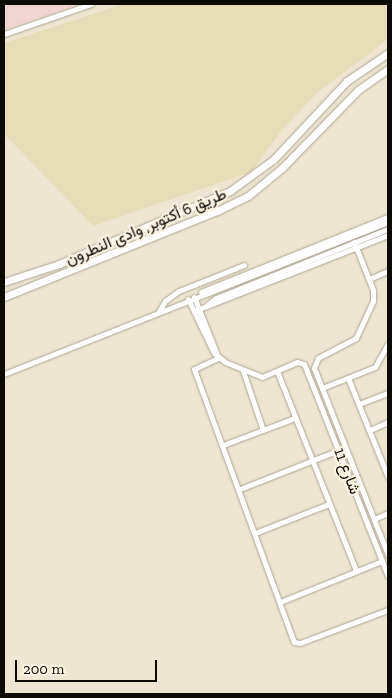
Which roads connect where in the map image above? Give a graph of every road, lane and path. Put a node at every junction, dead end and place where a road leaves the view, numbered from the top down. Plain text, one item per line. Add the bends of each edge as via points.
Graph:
1 (91, 4) edge
2 (4, 34) edge
3 (388, 53) edge
4 (388, 69) edge
5 (388, 217) edge
6 (388, 222) edge
7 (388, 229) edge
8 (388, 235) edge
9 (355, 245) junction
10 (244, 265) dead end
11 (388, 271) edge
12 (254, 272) junction
13 (369, 279) junction
14 (4, 282) edge
15 (4, 297) edge
16 (193, 297) junction
17 (196, 310) junction
18 (159, 311) junction
19 (388, 344) edge
20 (218, 358) junction
21 (243, 371) junction
22 (277, 371) junction
23 (4, 374) edge
24 (348, 378) junction
25 (322, 388) junction
26 (388, 393) edge
27 (359, 404) junction
28 (296, 418) junction
29 (388, 422) edge
30 (263, 430) junction
31 (370, 430) junction
32 (223, 445) junction
33 (339, 450) junction
34 (312, 460) junction
35 (388, 477) edge
36 (240, 488) junction
37 (329, 504) junction
38 (388, 514) edge
39 (374, 519) junction
40 (255, 533) junction
41 (388, 555) edge
42 (382, 561) junction
43 (356, 572) junction
44 (388, 576) edge
45 (280, 602) junction
46 (388, 610) edge

1 - 2 street
3 - 14 street, طريق 6 أكتوبر, وادى النطرون via 347,81 274,158 230,191 59,264
4 - 15 street, طريق 6 أكتوبر, وادى النطرون via 358,90 282,168 248,196
5 - 12 street
6 - 12 street
7 - 9 street
8 - 9 street
9 - 13 street
9 - 17 street
10 - 18 street via 179,291 165,301
11 - 13 street
12 - 16 street
13 - 25 street, شارع 11 via 374,297 356,338 318,358 314,368
16 - 17 street
16 - 18 street
17 - 20 street
18 - 23 street
19 - 24 street via 377,365
20 - 21 street
20 - 32 street via 194,369
21 - 22 street via 262,377
21 - 30 street
22 - 28 street
22 - 33 street, شارع 11 via 300,362 306,366
24 - 25 street
24 - 27 street
25 - 39 street, شارع 11
26 - 27 street
27 - 31 street
28 - 30 street
28 - 34 street
29 - 31 street
30 - 32 street
31 - 35 street
32 - 36 street
33 - 34 street
33 - 42 street, شارع 11
34 - 36 street
34 - 37 street
36 - 40 street
37 - 40 street
37 - 43 street
38 - 39 street
39 - 41 street, شارع 11
40 - 45 street
42 - 43 street
42 - 44 street, شارع 11
43 - 45 street
45 - 46 street via 293,639 298,643

